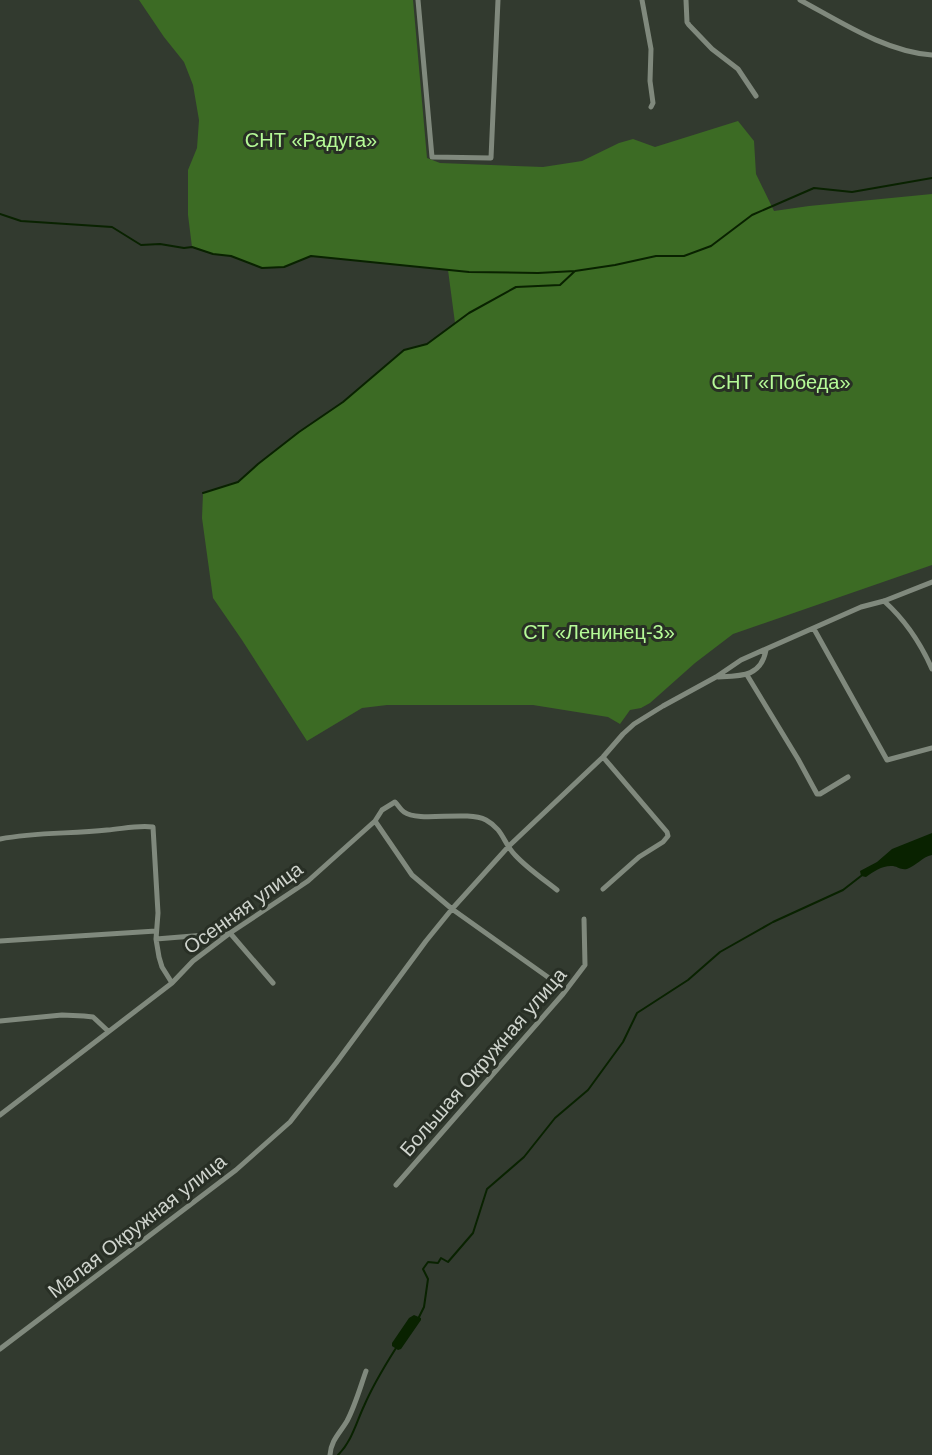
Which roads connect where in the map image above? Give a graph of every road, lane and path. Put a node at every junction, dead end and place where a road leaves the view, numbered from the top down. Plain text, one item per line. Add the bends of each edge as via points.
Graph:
1 (418, 0) edge
2 (498, 0) edge
3 (642, 0) edge
4 (686, 0) edge
5 (800, 0) edge
6 (932, 55) edge
7 (756, 96) dead end
8 (651, 107) dead end
9 (932, 582) edge
10 (884, 601) junction
11 (814, 629) junction
12 (766, 650) junction
13 (932, 669) edge
14 (747, 675) junction
15 (716, 677) junction
16 (932, 748) edge
17 (603, 757) junction
18 (848, 777) dead end
19 (375, 821) junction
20 (0, 839) edge
21 (509, 846) junction
22 (603, 889) dead end
23 (557, 890) dead end
24 (452, 909) junction
25 (584, 919) dead end
26 (156, 931) junction
27 (230, 933) junction
28 (156, 939) junction
29 (0, 941) edge
30 (172, 983) junction
31 (273, 983) dead end
32 (566, 990) junction
33 (0, 1021) edge
34 (108, 1032) junction
35 (0, 1115) edge
36 (396, 1185) dead end
37 (0, 1349) edge
38 (366, 1371) dead end
39 (330, 1455) edge

1 - 2 street via 432,157 491,158
3 - 8 street via 651,49
4 - 7 street via 689,25 712,50 738,69
5 - 6 street via 874,40
9 - 10 street
10 - 11 street
10 - 13 street via 902,620
11 - 12 street
11 - 16 street via 887,760
12 - 14 street via 762,663
12 - 15 street via 741,660
14 - 15 street
14 - 18 street via 817,794
15 - 17 street, Малая Окружная улица via 634,724
17 - 21 street, Малая Окружная улица
17 - 22 street via 668,836
19 - 21 street, Осенняя улица via 394,802 405,814 484,819 496,827
19 - 24 street via 412,875
19 - 27 street, Осенняя улица via 308,881
20 - 26 street via 153,827
21 - 23 street
21 - 24 street, Малая Окружная улица
24 - 32 street
24 - 37 street, Малая Окружная улица via 290,1122 236,1170
25 - 32 street, Большая Окружная улица via 585,965
26 - 28 street
26 - 29 street
27 - 28 street
27 - 30 street, Осенняя улица
27 - 31 street
28 - 30 street via 162,967
30 - 34 street, Осенняя улица
32 - 36 street, Большая Окружная улица
33 - 34 street via 84,1016 93,1017
34 - 35 street, Осенняя улица
38 - 39 street

